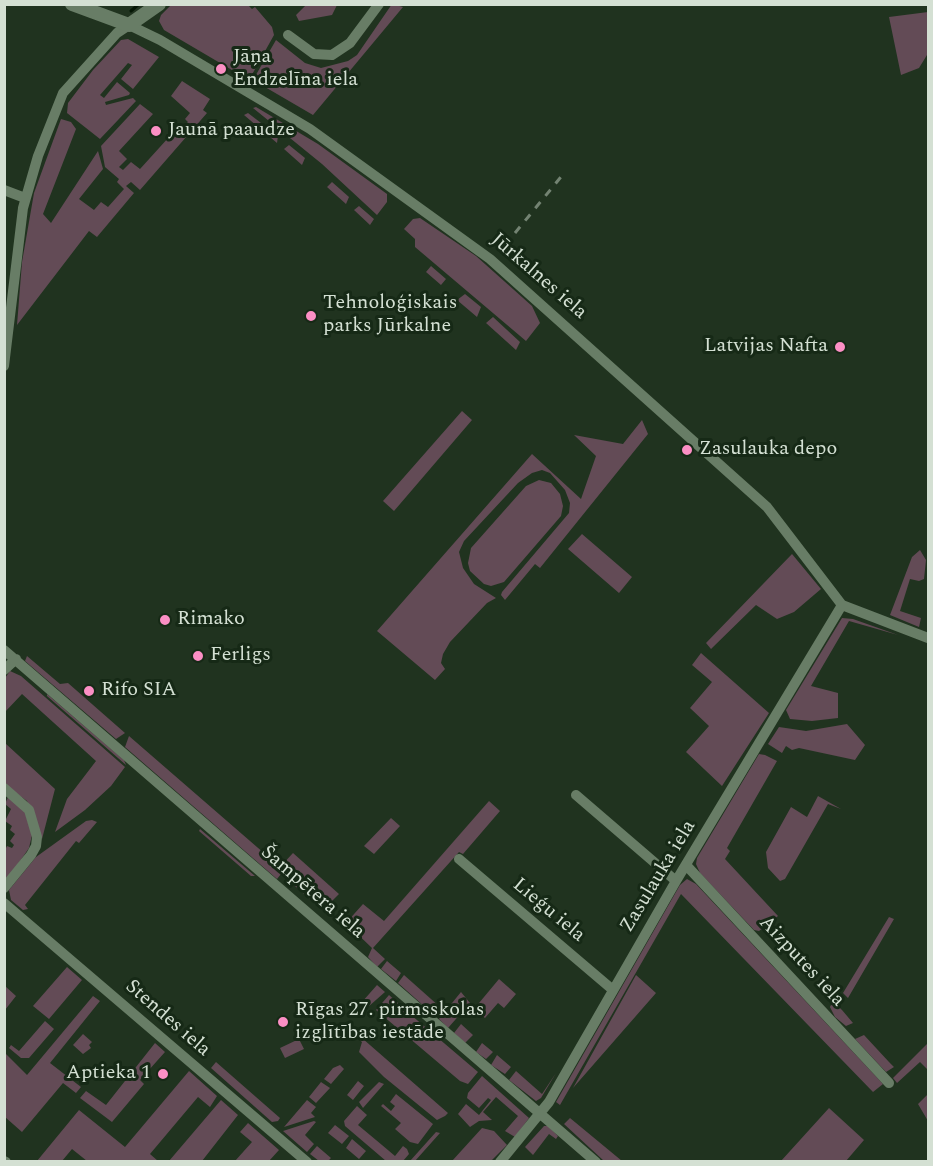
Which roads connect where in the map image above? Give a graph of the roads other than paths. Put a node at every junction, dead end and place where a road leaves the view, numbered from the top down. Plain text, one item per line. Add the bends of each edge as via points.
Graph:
1 (72, 4) edge
2 (159, 4) edge
3 (379, 4) edge
4 (129, 25) junction
5 (288, 35) dead end
6 (4, 190) edge
7 (25, 198) junction
8 (8, 299) edge
9 (4, 366) edge
10 (842, 605) junction
11 (928, 638) edge
12 (4, 650) edge
13 (16, 660) junction
14 (4, 670) edge
15 (4, 788) edge
16 (576, 795) dead end
17 (459, 859) dead end
18 (686, 865) junction
19 (676, 881) junction
20 (4, 888) edge
21 (4, 903) edge
22 (613, 990) junction
23 (890, 1083) dead end
24 (541, 1114) junction
25 (307, 1161) edge
26 (500, 1161) edge
27 (596, 1161) edge

1 - 4 street, Jūrkalnes iela
2 - 4 street
3 - 5 street via 350,43 332,55 314,54
4 - 7 street via 117,33 63,93
4 - 10 street, Jūrkalnes iela via 170,45 310,129 490,259 767,507
6 - 7 street
7 - 8 street
8 - 9 street
10 - 11 street
10 - 18 street, Zasulauka iela
12 - 13 street, Šampētera iela
13 - 14 street
13 - 24 street, Šampētera iela
15 - 20 street via 29,810 37,837 31,855
16 - 19 street
17 - 22 street, Lieģu iela
18 - 19 street, Zasulauka iela
18 - 23 street, Aizputes iela
19 - 22 street, Zasulauka iela
21 - 25 street, Stendes iela
22 - 24 street, Zasulauka iela
24 - 26 street, Zasulauka iela
24 - 27 street, Šampētera iela

